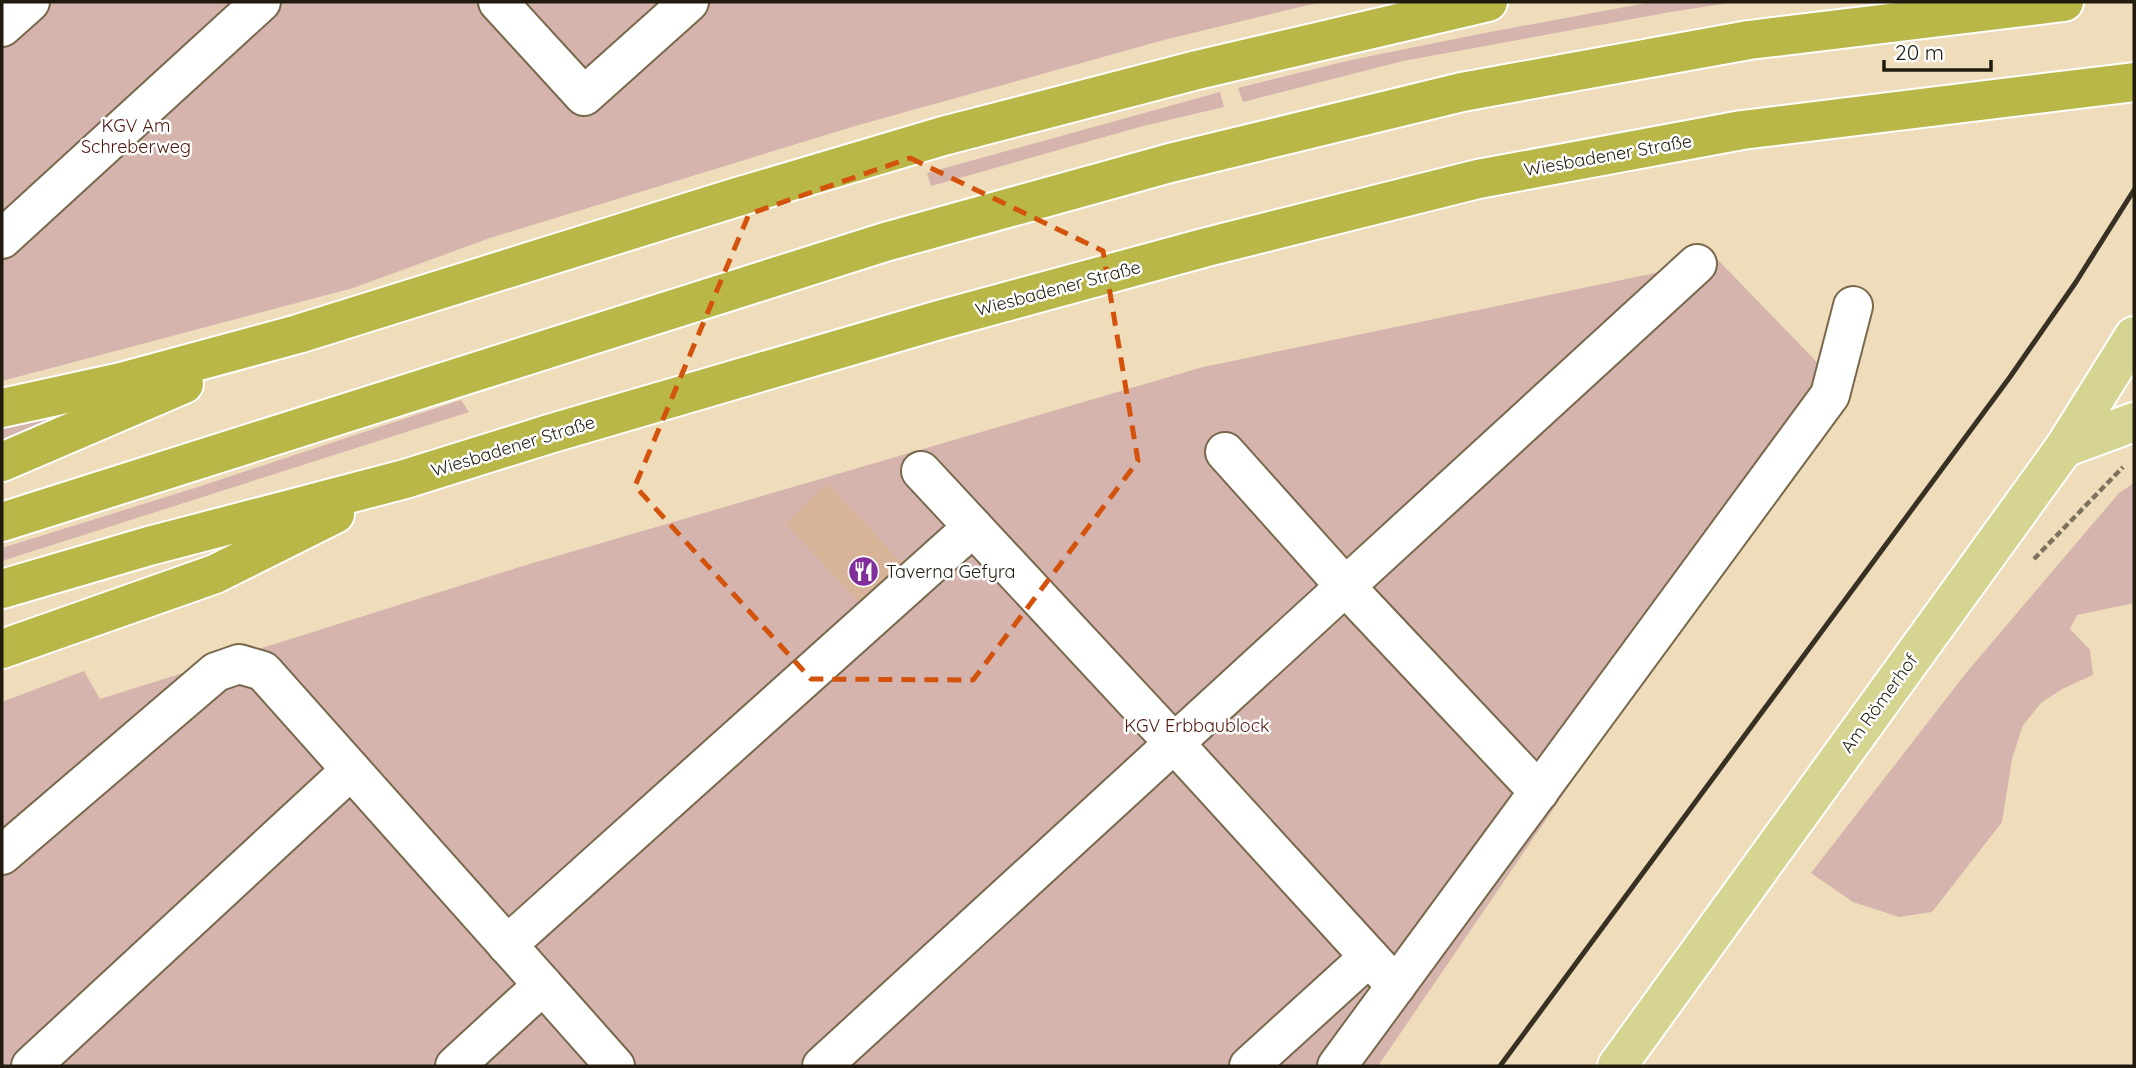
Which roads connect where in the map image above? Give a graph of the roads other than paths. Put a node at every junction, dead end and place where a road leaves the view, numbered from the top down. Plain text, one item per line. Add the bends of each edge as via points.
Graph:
1 (30, 2) edge
2 (261, 2) edge
3 (498, 2) edge
4 (689, 2) edge
5 (1488, 2) edge
6 (2064, 2) edge
7 (2, 27) edge
8 (2134, 82) edge
9 (2, 239) edge
10 (1697, 264) dead end
11 (1853, 306) dead end
12 (298, 334) junction
13 (2134, 336) edge
14 (2, 408) edge
15 (2134, 422) edge
16 (2064, 449) junction
17 (1225, 452) dead end
18 (2, 462) edge
19 (921, 471) dead end
20 (405, 479) junction
21 (2, 522) edge
22 (973, 527) junction
23 (1345, 586) junction
24 (2, 589) edge
25 (3, 649) edge
26 (1174, 743) junction
27 (351, 770) junction
28 (1539, 792) junction
29 (2, 855) edge
30 (507, 945) junction
31 (1369, 957) junction
32 (543, 985) junction
33 (1396, 986) junction
34 (31, 1066) edge
35 (455, 1066) edge
36 (615, 1066) edge
37 (822, 1066) edge
38 (1249, 1066) edge
39 (1337, 1066) edge
40 (1617, 1066) edge

1 - 7 lane
2 - 9 lane
3 - 4 lane via 584,96
5 - 12 highway via 943,136
6 - 21 highway via 1736,43 1462,92 1170,163 885,242
8 - 20 highway, Wiesbadener Straße via 1742,130 1478,179 939,320
10 - 23 lane
11 - 28 lane via 1830,396
12 - 14 highway via 121,382
12 - 18 highway
13 - 16 main road, Am Römerhof
15 - 16 main road
16 - 40 main road, Am Römerhof
17 - 23 lane
19 - 22 lane
20 - 24 highway, Wiesbadener Straße
20 - 25 highway via 215,574
22 - 26 lane
22 - 30 lane
23 - 26 lane
23 - 28 lane
26 - 31 lane
26 - 37 lane
27 - 29 lane via 262,671 239,664 216,672
27 - 30 lane
27 - 34 lane
28 - 33 lane
30 - 32 lane
31 - 33 lane
31 - 38 lane
32 - 35 lane
32 - 36 lane
33 - 39 lane

